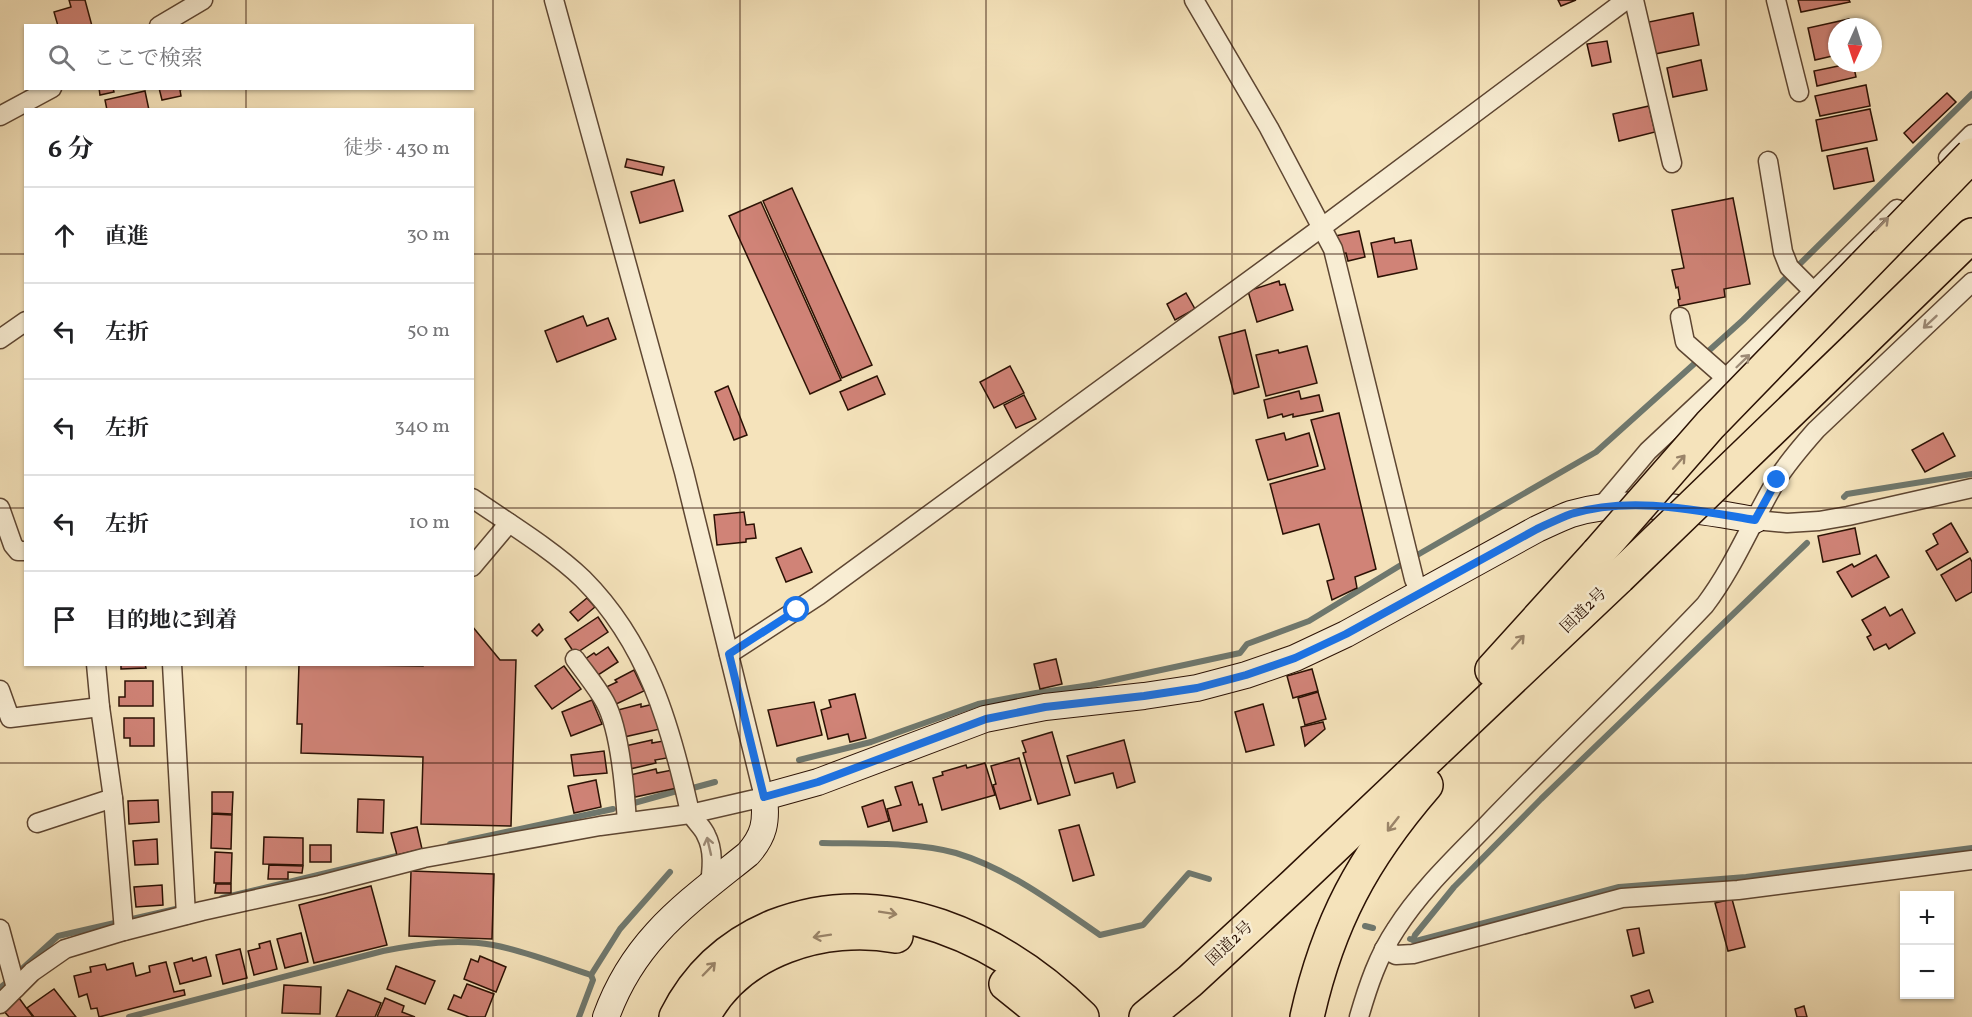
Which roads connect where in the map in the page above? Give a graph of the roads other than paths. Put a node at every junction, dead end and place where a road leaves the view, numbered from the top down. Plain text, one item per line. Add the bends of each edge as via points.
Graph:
1 (203, 0) edge
2 (554, 0) edge
3 (1194, 0) edge
4 (1626, 0) edge
5 (1634, 0) edge
6 (1776, 0) edge
7 (162, 24) edge
8 (48, 90) edge
9 (1799, 92) dead end
10 (0, 116) edge
11 (1972, 134) edge
12 (1972, 155) edge
13 (1768, 161) dead end
14 (1672, 163) dead end
15 (1321, 228) junction
16 (1972, 235) edge
17 (1972, 247) edge
18 (1972, 282) edge
19 (1814, 292) junction
20 (1680, 318) dead end
21 (24, 322) edge
22 (0, 339) edge
23 (1857, 347) junction
24 (1726, 378) junction
25 (1972, 488) edge
26 (474, 499) edge
27 (0, 508) edge
28 (1600, 508) junction
29 (1755, 520) junction
30 (509, 523) junction
31 (24, 551) edge
32 (474, 565) edge
33 (1420, 593) junction
34 (1540, 652) junction
35 (729, 654) junction
36 (575, 659) dead end
37 (96, 666) edge
38 (172, 666) edge
39 (0, 690) edge
40 (100, 707) junction
41 (764, 797) junction
42 (113, 798) junction
43 (690, 814) junction
44 (627, 822) junction
45 (38, 823) dead end
46 (1972, 860) edge
47 (710, 884) junction
48 (1294, 885) junction
49 (186, 909) junction
50 (124, 924) junction
51 (0, 929) edge
52 (1384, 949) junction
53 (14, 981) junction
54 (1190, 981) junction
55 (0, 1004) edge
56 (1067, 1014) edge
57 (606, 1017) edge
58 (676, 1017) edge
59 (703, 1017) edge
60 (1146, 1017) edge
61 (1154, 1017) edge
62 (1307, 1017) edge
63 (1359, 1017) edge

1 - 7 street
2 - 35 street via 684,472
3 - 15 street via 1269,128
4 - 15 street
5 - 14 street
6 - 9 street
8 - 10 street
19 -> 11 street
48 -> 12 highway, bridge via 1364,797 1498,664 1710,425
13 - 19 street via 1783,252 1793,271
15 - 33 street via 1333,249
15 - 35 street via 818,597
16 - 23 highway, 国道2号
17 - 23 highway
18 -> 29 street via 1816,430 1777,480
24 -> 19 street
20 - 24 street via 1685,342
21 - 22 street
23 - 34 highway, 国道2号, bridge
24 - 28 street via 1648,451
25 - 29 street via 1819,521
26 - 30 street
27 - 31 street via 13,545
28 - 29 street via 1661,506
28 - 33 street via 1570,514 1537,529
29 - 52 street via 1723,581 1705,605 1445,869 1396,927
30 - 32 street
30 - 43 street via 582,579 615,617 639,655 657,691
33 - 41 street via 1346,634 1246,675 1197,688 1045,707 986,719 818,782
34 - 48 highway, 国道2号
34 -> 62 highway via 1414,799 1368,860 1324,952
35 - 41 street
36 - 44 street via 605,702 613,721
37 - 40 street
38 - 49 street
39 - 40 street via 10,718
40 - 42 street
41 - 43 street
41 - 47 street via 764,829 759,842
42 - 45 street
42 - 50 street
43 - 44 street
47 -> 43 street via 712,859 707,835
44 - 49 street via 424,858 320,885
46 - 52 street via 1738,890 1622,898 1413,954 1396,955
47 - 57 street via 646,943 631,964
48 - 54 highway, 国道2号
49 - 50 street
50 - 53 street via 65,949
51 - 53 street
52 - 63 street
53 - 55 street
54 - 60 highway, 国道2号
54 - 61 highway, 国道2号
58 -> 56 highway via 698,981 739,944 790,920 852,910 910,917 967,936 1018,966
56 -> 59 highway via 950,952 894,936 865,933 806,939 776,950 750,964 728,983

